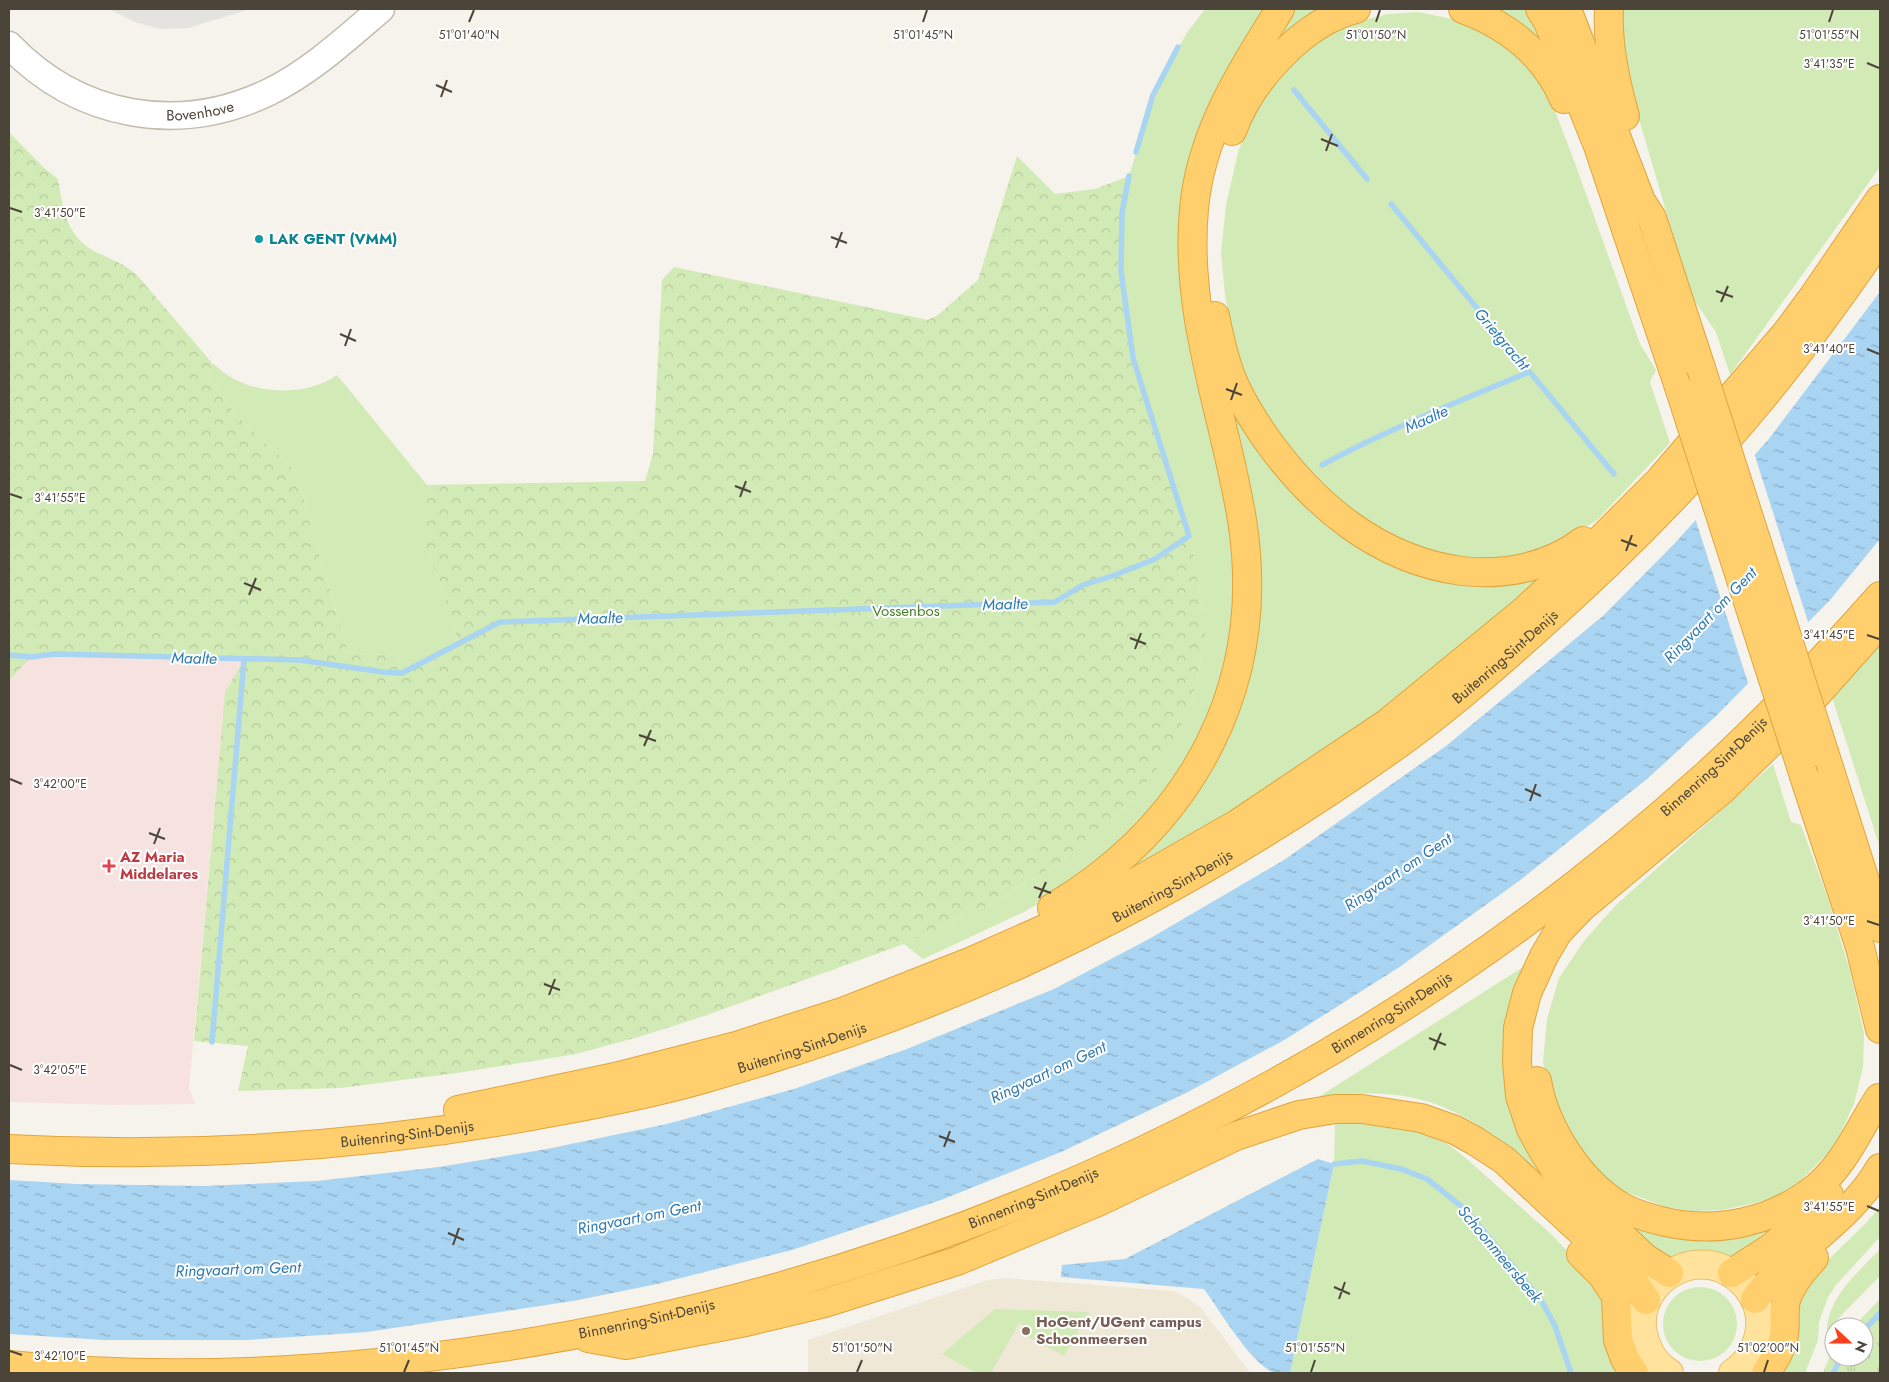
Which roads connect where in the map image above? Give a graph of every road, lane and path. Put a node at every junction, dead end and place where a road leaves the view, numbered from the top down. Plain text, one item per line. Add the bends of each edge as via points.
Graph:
1 (381, 9) edge
2 (1280, 9) edge
3 (1356, 9) edge
4 (1464, 9) edge
5 (1540, 9) edge
6 (1567, 9) edge
7 (1610, 9) edge
8 (9, 45) edge
9 (1587, 119) junction
10 (1880, 199) edge
11 (1652, 218) junction
12 (1880, 239) edge
13 (1634, 506) junction
14 (1880, 596) edge
15 (1880, 623) edge
16 (1667, 836) junction
17 (1880, 928) edge
18 (912, 986) junction
19 (1880, 1029) edge
20 (1879, 1091) edge
21 (258, 1141) junction
22 (9, 1149) edge
23 (1880, 1168) edge
24 (1561, 1214) junction
25 (1836, 1222) junction
26 (1732, 1273) junction
27 (1669, 1274) junction
28 (1756, 1299) junction
29 (1646, 1300) junction
30 (577, 1336) junction
31 (9, 1365) edge
32 (1745, 1372) edge
33 (1634, 1373) edge
34 (1669, 1373) edge

1 - 8 street, Bovenhove via 307,68 271,91 239,105 183,115 132,112 100,105 58,86
2 - 18 highway via 1232,86 1218,117 1204,158 1194,206 1195,302 1242,520 1247,572 1246,626 1237,673 1224,715 1206,755 1182,791 1114,864 1076,894 1029,921 927,969
3 - 13 highway via 1319,25 1292,45 1268,70 1248,97 1222,162 1212,207 1209,248 1212,293 1230,376 1252,418 1298,481 1331,512 1364,536 1399,554 1442,568 1482,574 1542,563 1571,550
4 - 9 highway via 1486,17 1512,33 1538,56 1557,81 1568,106
5 - 9 highway
6 - 11 highway via 1641,201
7 - 11 highway via 1610,52 1627,125 1651,197
9 - 19 highway, bridge via 1680,390 1860,947
10 - 13 highway via 1787,332
11 - 17 highway, bridge
12 - 21 highway, Buitenring-Sint-Denijs via 1839,300 1762,399 1660,513 1571,599 1473,686 1393,748 1246,846 1112,920 1021,964 833,1039 698,1080 492,1124 323,1145
13 - 18 highway via 1524,611 1456,668 1386,724 1319,770 1237,824 1142,879 1060,922
14 - 30 highway, Binnenring-Sint-Denijs via 1838,644 1743,740 1583,879 1479,956 1362,1033 1254,1095 1119,1163 933,1238 754,1295
15 - 16 highway via 1792,722 1722,790
16 - 20 highway via 1658,859 1590,917 1572,938 1554,965 1543,993 1535,1026 1534,1061 1539,1096 1551,1126 1582,1173 1622,1207 1649,1218 1706,1228 1736,1225 1772,1214 1819,1185 1853,1143
16 - 27 highway via 1580,908 1558,932 1527,993 1518,1028 1517,1062 1520,1096 1531,1128 1561,1179 1645,1258
18 - 21 highway via 736,1046 615,1077 478,1107
20 - 26 highway via 1878,1119 1851,1171 1772,1247
21 - 22 highway, Buitenring-Sint-Denijs via 107,1152
23 - 25 highway via 1871,1184
24 - 29 highway via 1631,1278
24 - 30 highway via 1504,1160 1455,1130 1391,1112 1335,1109 1299,1115 1236,1136 1098,1202 957,1261 825,1303 626,1345
24 - 33 highway via 1559,1231 1602,1275 1616,1296 1618,1340
25 - 28 highway via 1768,1282
25 - 32 highway via 1831,1242 1792,1285 1786,1300 1784,1335 1777,1356
26 - 27 main road via 1717,1266 1700,1264 1684,1266
26 - 28 main road via 1746,1284
27 - 29 main road
28 - 32 main road via 1760,1317 1759,1336
29 - 34 main road via 1643,1336 1650,1354
30 - 31 highway, Binnenring-Sint-Denijs via 342,1368 266,1372 140,1373

